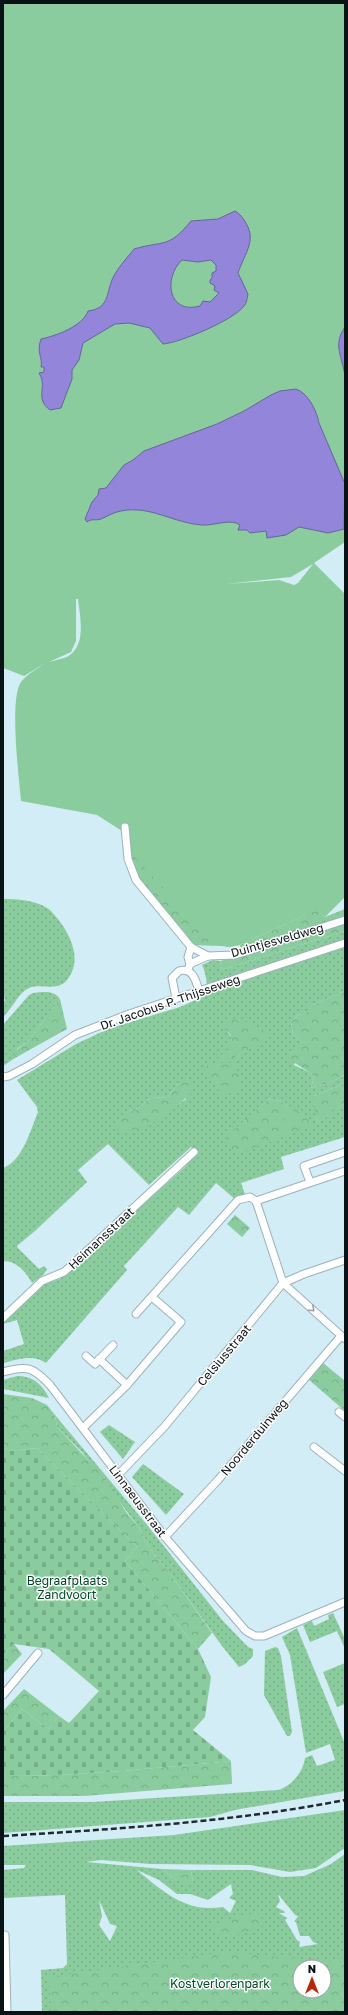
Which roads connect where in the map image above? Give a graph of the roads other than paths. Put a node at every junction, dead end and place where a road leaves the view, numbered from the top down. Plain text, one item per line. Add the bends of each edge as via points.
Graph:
1 (125, 827) dead end
2 (345, 920) edge
3 (345, 943) edge
4 (191, 947) junction
5 (208, 956) junction
6 (189, 967) junction
7 (199, 991) junction
8 (176, 998) junction
9 (3, 1077) edge
10 (194, 1152) dead end
11 (345, 1152) edge
12 (345, 1170) edge
13 (310, 1182) junction
14 (256, 1200) junction
15 (345, 1260) edge
16 (284, 1283) junction
17 (152, 1296) junction
18 (136, 1314) dead end
19 (3, 1318) edge
20 (343, 1337) edge
21 (113, 1345) dead end
22 (86, 1356) dead end
23 (99, 1359) junction
24 (3, 1372) edge
25 (127, 1385) junction
26 (339, 1412) dead end
27 (345, 1417) edge
28 (83, 1428) junction
29 (314, 1447) dead end
30 (345, 1471) edge
31 (118, 1475) junction
32 (165, 1537) junction
33 (345, 1602) edge
34 (38, 1653) dead end
35 (3, 1695) edge
36 (4, 1935) edge
37 (6, 2012) edge

1 - 4 street via 128,859 136,880
2 - 5 street, Duintjesveldweg via 235,955
3 - 7 street, Dr. Jacobus P. Thijsseweg
4 - 5 street
4 - 6 street
5 - 6 street, Duintjesveldweg
6 - 7 street
6 - 8 street, Duintjesveldweg via 179,971 172,978
7 - 8 street, Dr. Jacobus P. Thijsseweg
8 - 9 street, Dr. Jacobus P. Thijsseweg via 75,1034 32,1064
10 - 19 street, Heimansstraat via 64,1272 42,1281
11 - 13 street via 304,1166
12 - 13 street
13 - 14 street
14 - 16 street
14 - 17 street via 250,1197 238,1200
15 - 16 street, Celsiusstraat
16 -> 20 street
16 - 31 street, Celsiusstraat via 165,1426
17 - 18 street
17 - 25 street via 181,1322
20 - 32 street, Noorderduinweg via 208,1492
21 - 23 street
22 - 23 street via 95,1364
23 - 25 street
24 - 28 street, Linnaeusstraat via 18,1368 29,1368 38,1372
25 - 28 street
26 - 27 street
28 - 31 street, Linnaeusstraat
29 - 30 street
31 - 32 street, Linnaeusstraat
32 - 33 street, Linnaeusstraat via 246,1631 260,1637
34 - 35 street
36 - 37 street

